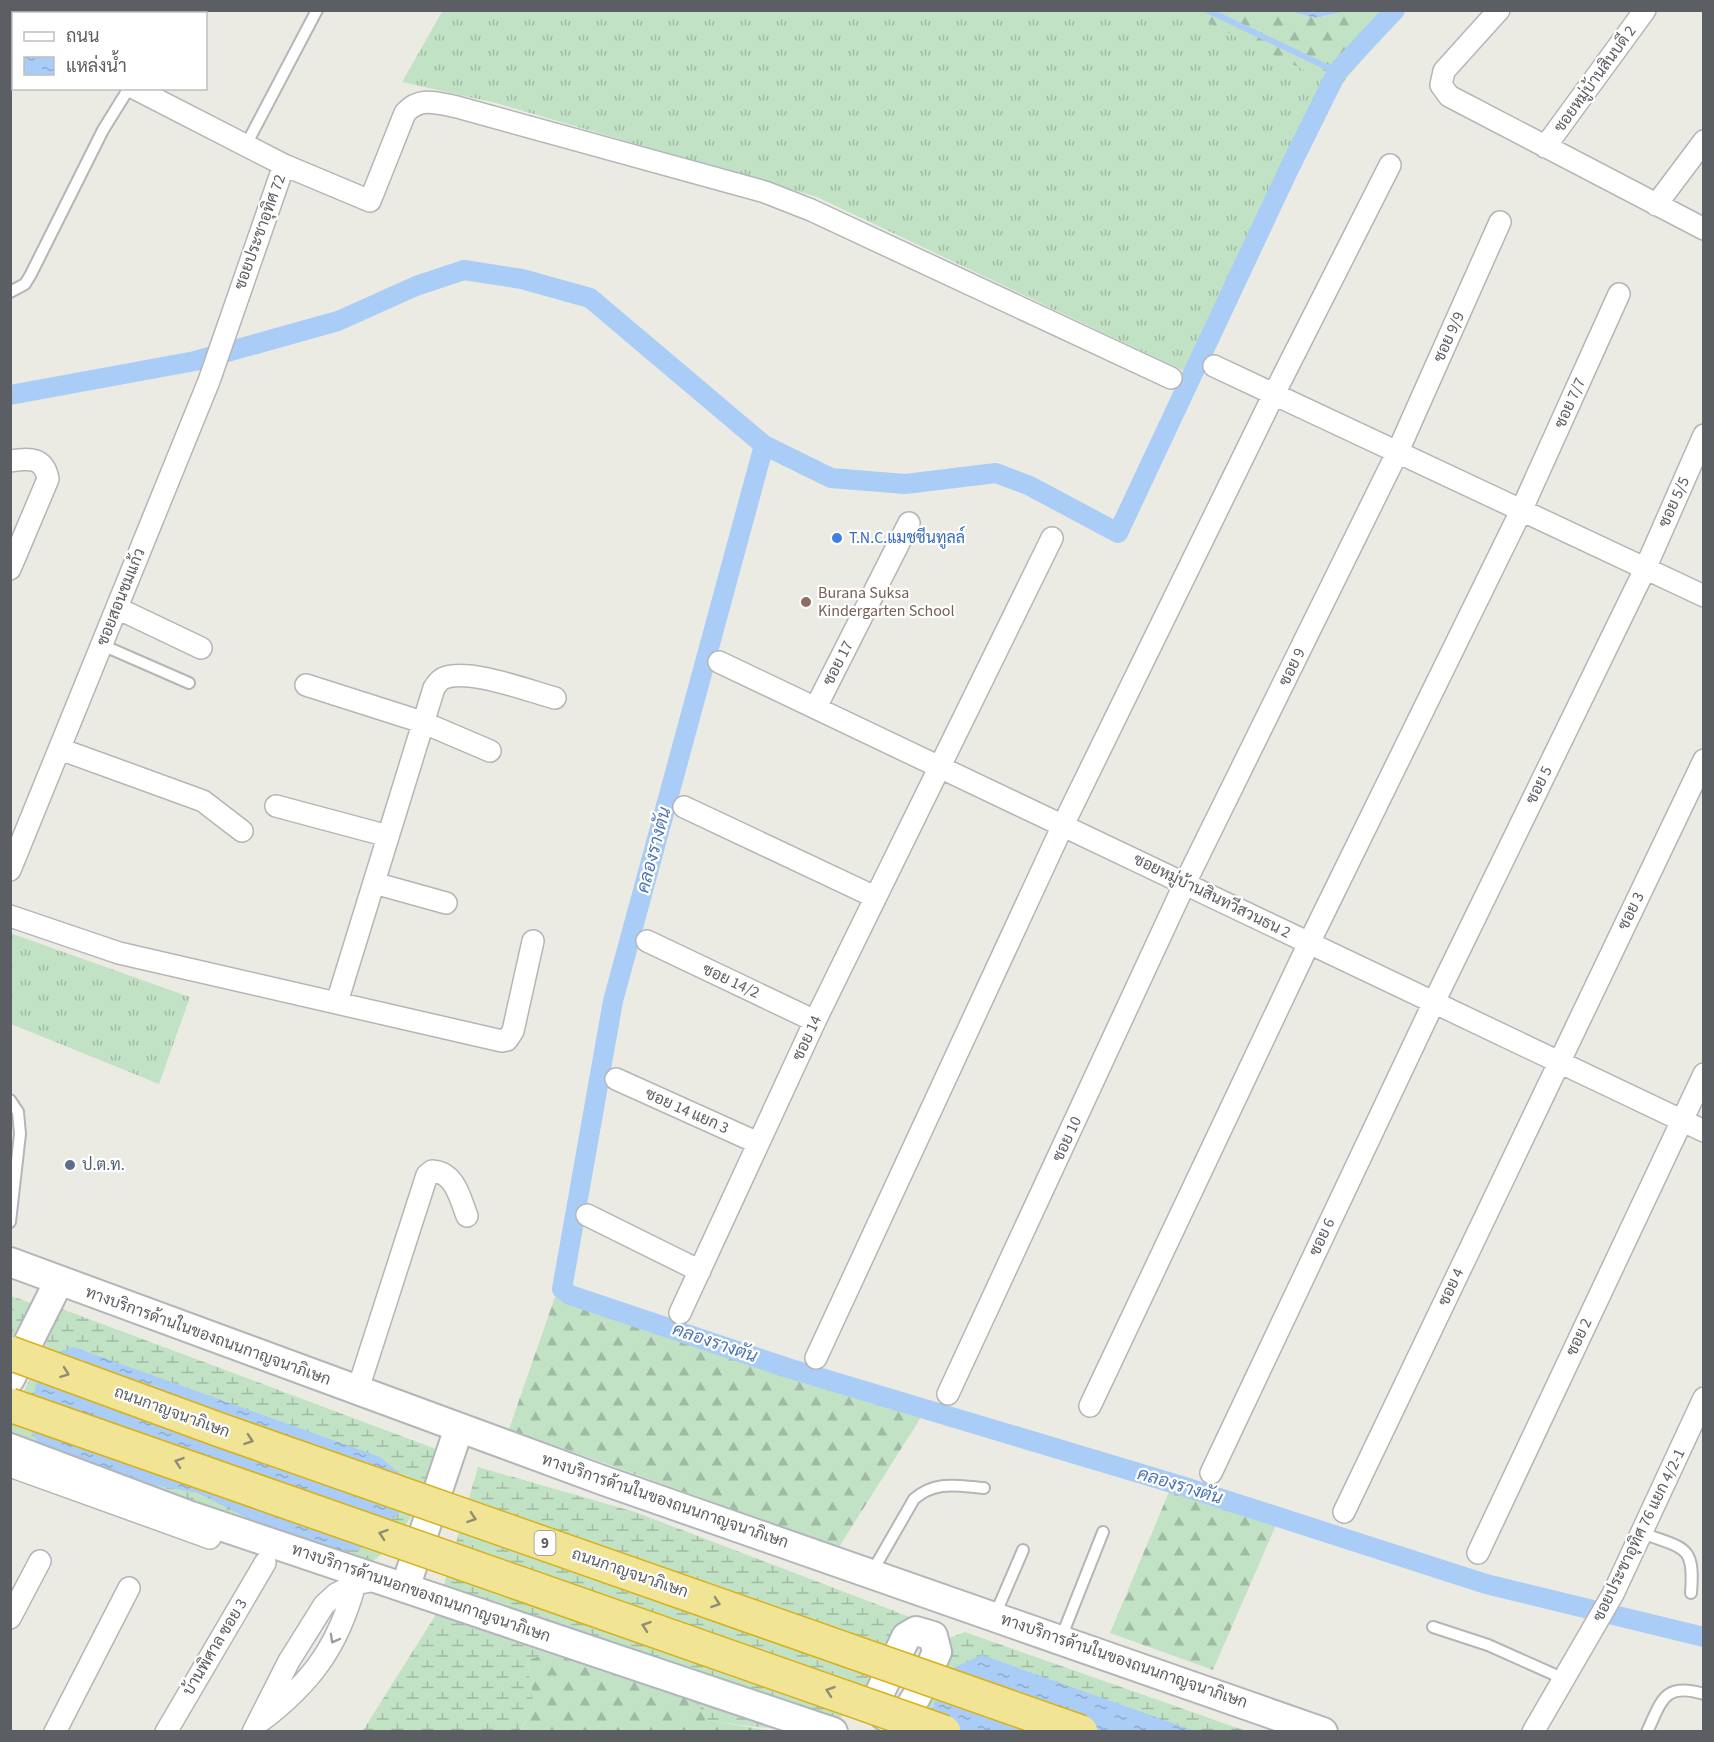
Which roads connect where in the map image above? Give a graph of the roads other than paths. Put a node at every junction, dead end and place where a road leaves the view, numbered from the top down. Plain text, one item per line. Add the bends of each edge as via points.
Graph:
1 (317, 10) edge
2 (1499, 10) edge
3 (1645, 10) edge
4 (128, 90) edge
5 (138, 90) edge
6 (1704, 141) edge
7 (246, 145) junction
8 (1545, 147) junction
9 (284, 165) junction
10 (1390, 165) dead end
11 (1656, 206) junction
12 (1500, 222) dead end
13 (1704, 229) edge
14 (10, 292) edge
15 (1619, 294) dead end
16 (228, 322) joint
17 (1215, 366) dead end
18 (1171, 378) dead end
19 (1274, 394) junction
20 (1704, 435) edge
21 (1398, 451) junction
22 (10, 461) edge
23 (1521, 512) junction
24 (909, 523) dead end
25 (1052, 538) dead end
26 (10, 569) edge
27 (1644, 569) junction
28 (1704, 596) edge
29 (117, 608) junction
30 (102, 645) junction
31 (201, 648) dead end
32 (719, 662) dead end
33 (189, 683) dead end
34 (306, 685) dead end
35 (555, 698) dead end
36 (816, 707) junction
37 (422, 722) junction
38 (60, 749) junction
39 (490, 751) dead end
40 (1704, 760) edge
41 (938, 765) junction
42 (276, 806) dead end
43 (684, 807) dead end
44 (1063, 825) junction
45 (242, 831) dead end
46 (388, 836) junction
47 (10, 870) edge
48 (374, 883) junction
49 (1185, 883) junction
50 (875, 897) junction
51 (446, 903) dead end
52 (10, 916) edge
53 (533, 941) dead end
54 (647, 941) dead end
55 (1309, 943) junction
56 (338, 1002) junction
57 (1434, 1002) junction
58 (815, 1021) junction
59 (1558, 1061) junction
60 (1704, 1074) edge
61 (616, 1079) dead end
62 (10, 1100) edge
63 (1680, 1121) junction
64 (1704, 1131) edge
65 (758, 1143) junction
66 (587, 1215) dead end
67 (467, 1216) dead end
68 (11, 1221) edge
69 (10, 1262) edge
70 (700, 1271) junction
71 (59, 1281) junction
72 (680, 1313) dead end
73 (10, 1353) edge
74 (816, 1358) dead end
75 (10, 1379) edge
76 (357, 1392) junction
77 (948, 1394) dead end
78 (1704, 1398) edge
79 (10, 1405) edge
80 (1090, 1406) dead end
81 (459, 1428) junction
82 (10, 1448) edge
83 (10, 1466) edge
84 (1211, 1473) dead end
85 (984, 1488) dead end
86 (1344, 1512) dead end
87 (1103, 1532) dead end
88 (1642, 1533) junction
89 (210, 1538) dead end
90 (1023, 1550) dead end
91 (1478, 1553) dead end
92 (39, 1561) dead end
93 (265, 1563) dead end
94 (872, 1572) junction
95 (380, 1584) junction
96 (129, 1588) dead end
97 (1691, 1593) dead end
98 (947, 1599) junction
99 (995, 1615) junction
100 (10, 1618) edge
101 (1433, 1627) dead end
102 (1061, 1638) junction
103 (1562, 1678) junction
104 (1704, 1694) edge
105 (888, 1725) edge
106 (256, 1727) edge
107 (55, 1731) edge
108 (166, 1731) edge
109 (833, 1731) edge
110 (944, 1731) edge
111 (1081, 1731) edge
112 (1323, 1731) edge
113 (1533, 1731) edge
114 (1647, 1731) edge

1 - 7 lane
2 - 8 street via 1444,71 1441,85 1449,96
3 - 8 street, ซอยหมู่บ้านสินบดี 2
4 - 14 lane via 103,130 31,274 25,284
5 - 7 street, ซอยประชาอุทิศ 72
6 - 11 street
7 - 9 street, ซอยประชาอุทิศ 72
8 - 11 street
9 - 16 street, ซอยประชาอุทิศ 72
9 - 18 street via 370,201 405,113 412,105 423,101 457,107 765,192
10 - 19 street
11 - 13 street
12 - 21 street, ซอย 9/9
15 - 23 street, ซอย 7/7
16 - 29 street, ซอยสอนชมแก้ว via 209,381
17 - 19 street
19 - 21 street
19 - 44 street
20 - 27 street, ซอย 5/5
21 - 23 street
21 - 49 street, ซอย 9
22 - 26 street via 31,458 46,469 48,479
23 - 27 street
23 - 55 street, ซอย 7/7
24 - 36 street, ซอย 17
25 - 41 street, ซอย 14
27 - 28 street
27 - 57 street, ซอย 5
29 - 30 street, ซอยสอนชมแก้ว
29 - 31 street
30 - 33 lane
30 - 38 street, ซอยสอนชมแก้ว
32 - 36 street, ซอยหมู่บ้านสินทวีสวนธน 2
34 - 37 street
35 - 37 street via 452,676 441,679 434,688
36 - 41 street, ซอยหมู่บ้านสินทวีสวนธน 2
37 - 39 street
37 - 46 street
38 - 45 street via 203,801
38 - 47 street, ซอยสอนชมแก้ว
40 - 59 street, ซอย 3
41 - 44 street, ซอยหมู่บ้านสินทวีสวนธน 2
41 - 50 street, ซอย 14
42 - 46 street
43 - 50 street
44 - 49 street, ซอยหมู่บ้านสินทวีสวนธน 2
44 - 74 street
46 - 48 street
48 - 51 street
48 - 56 street
49 - 55 street, ซอยหมู่บ้านสินทวีสวนธน 2
49 - 77 street, ซอย 10
50 - 58 street, ซอย 14
52 - 56 street via 119,952
53 - 56 street via 513,1031 507,1040
54 - 58 street, ซอย 14/2
55 - 57 street, ซอยหมู่บ้านสินทวีสวนธน 2
55 - 80 street
57 - 59 street, ซอยหมู่บ้านสินทวีสวนธน 2
57 - 84 street, ซอย 6
58 - 65 street, ซอย 14
59 - 63 street, ซอยหมู่บ้านสินทวีสวนธน 2
59 - 86 street, ซอย 4
60 - 63 street, ซอย 2
61 - 65 street, ซอย 14 แยก 3
62 - 68 lane via 18,1112 20,1134
63 - 64 street, ซอยหมู่บ้านสินทวีสวนธน 2
63 - 91 street, ซอย 2
65 - 70 street, ซอย 14
66 - 70 street
67 - 76 street via 452,1180 439,1171 427,1175
69 - 71 main road, ทางบริการด้านในของถนนกาญจนาภิเษก
70 - 72 street, ซอย 14
71 - 75 main road
71 - 76 main road, ทางบริการด้านในของถนนกาญจนาภิเษก
73 -> 111 highway, ถนนกาญจนาภิเษก / 9, bridge
76 - 81 main road, ทางบริการด้านในของถนนกาญจนาภิเษก
78 - 88 street, ซอยประชาอุทิศ 76 แยก 4/2-1
110 -> 79 highway, bridge
81 - 94 main road, ทางบริการด้านในของถนนกาญจนาภิเษก
81 - 95 main road
82 - 95 main road, ทางบริการด้านนอกของถนนกาญจนาภิเษก
83 - 89 street
85 - 94 lane via 942,1485 922,1492 914,1499
87 - 102 lane
88 - 97 lane via 1686,1551 1693,1568
88 - 103 street, ซอยประชาอุทิศ 76 แยก 4/2-1 via 1596,1625
90 - 99 lane
92 - 100 street
93 - 108 street, บ้านพิศาล ซอย 3
94 - 98 main road, ทางบริการด้านในของถนนกาญจนาภิเษก
95 - 106 street via 344,1620 318,1667 292,1698
95 - 109 main road, ทางบริการด้านนอกของถนนกาญจนาภิเษก
96 - 107 street
98 - 99 main road, ทางบริการด้านในของถนนกาญจนาภิเษก
98 - 105 main road via 930,1634 936,1641 937,1652 909,1711
99 - 102 main road, ทางบริการด้านในของถนนกาญจนาภิเษก
101 - 103 lane via 1488,1645
102 - 112 main road, ทางบริการด้านในของถนนกาญจนาภิเษก
103 - 113 street, ซอยประชาอุทิศ 76 แยก 4/2-1
104 - 114 lane via 1676,1689 1668,1694

